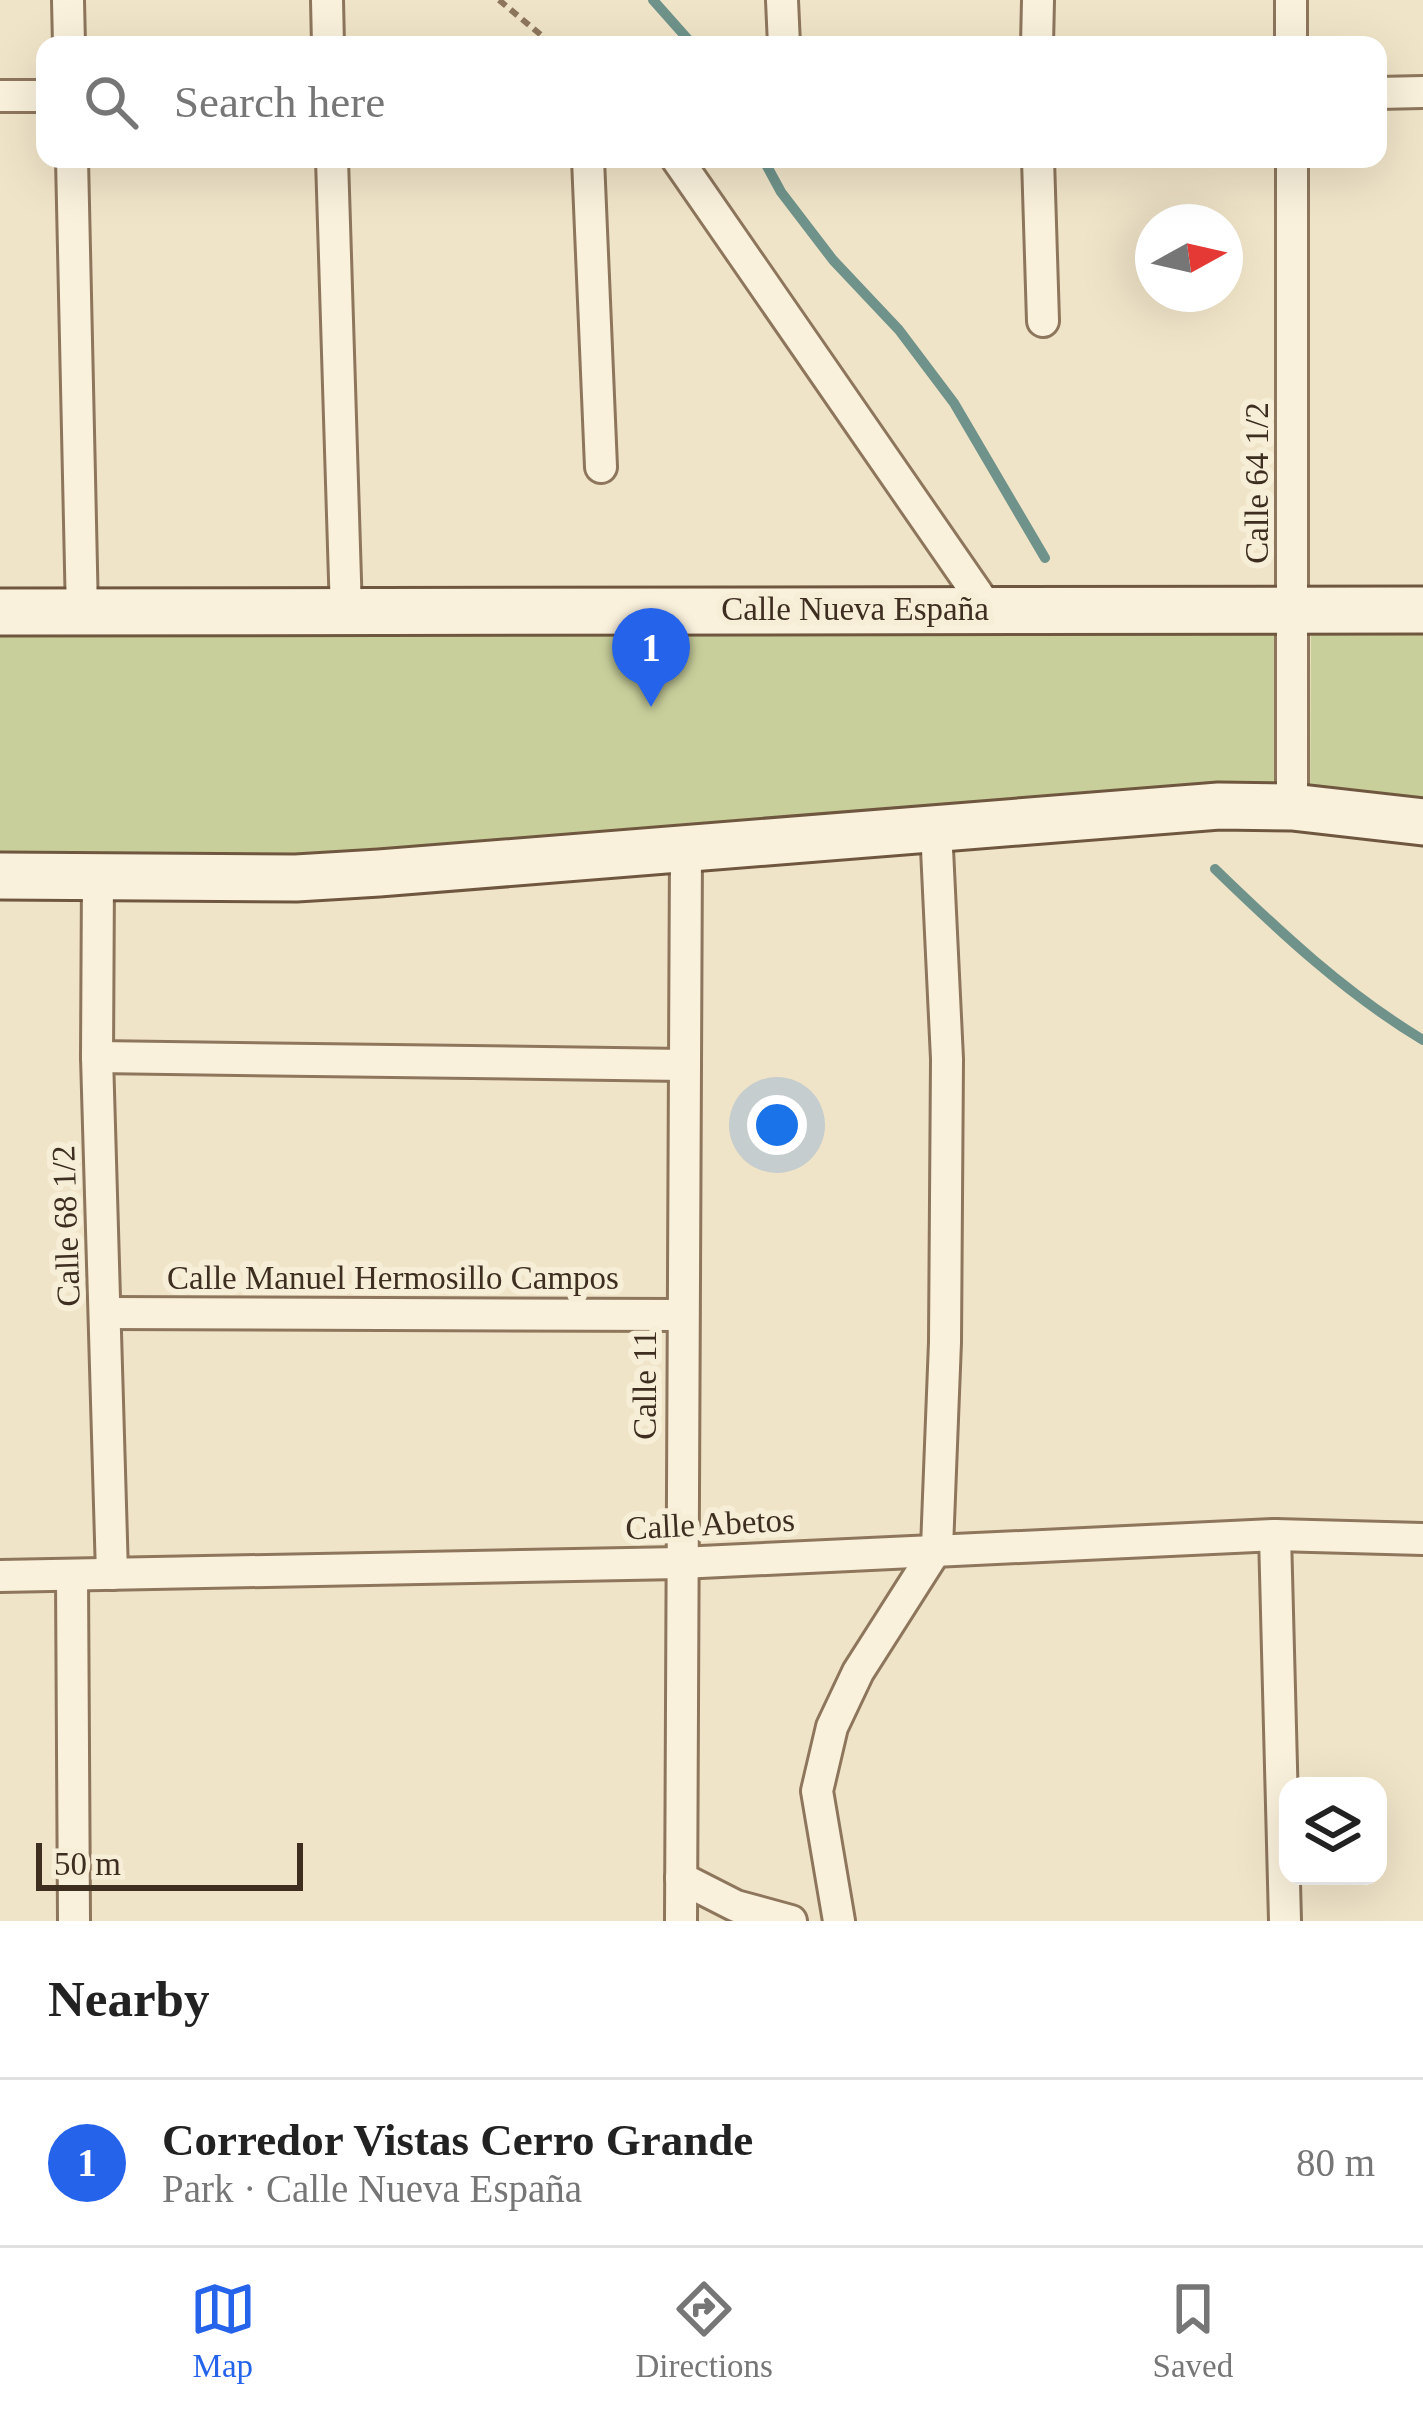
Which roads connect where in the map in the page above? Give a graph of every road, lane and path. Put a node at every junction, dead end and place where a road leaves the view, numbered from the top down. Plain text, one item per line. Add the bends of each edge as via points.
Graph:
1 (68, 0) edge
2 (327, 0) edge
3 (499, 0) edge
4 (782, 0) edge
5 (1038, 0) edge
6 (1292, 0) edge
7 (69, 36) edge
8 (328, 36) edge
9 (542, 36) edge
10 (784, 36) edge
11 (1037, 36) edge
12 (1292, 36) edge
13 (1423, 92) edge
14 (1387, 93) edge
15 (0, 96) edge
16 (36, 96) edge
17 (72, 168) edge
18 (332, 168) edge
19 (588, 168) edge
20 (682, 168) edge
21 (1038, 168) edge
22 (1292, 168) edge
23 (1043, 321) dead end
24 (601, 467) dead end
25 (988, 609) junction
26 (1294, 609) junction
27 (1423, 610) edge
28 (0, 612) edge
29 (346, 612) junction
30 (82, 613) junction
31 (1276, 807) junction
32 (1423, 822) edge
33 (936, 828) junction
34 (686, 850) junction
35 (0, 876) edge
36 (98, 877) junction
37 (98, 1057) junction
38 (685, 1065) junction
39 (105, 1313) junction
40 (682, 1315) junction
41 (1275, 1535) junction
42 (1423, 1539) edge
43 (937, 1549) junction
44 (680, 1563) junction
45 (112, 1574) junction
46 (0, 1576) edge
47 (72, 1576) junction
48 (681, 1878) junction
49 (74, 1921) edge
50 (681, 1921) edge
51 (791, 1921) edge
52 (838, 1921) edge
53 (1285, 1921) edge

1 - 7 street
2 - 8 street
3 - 9 path
4 - 10 street
5 - 11 street
6 - 12 street
13 - 14 street
15 - 16 street
17 - 30 street
18 - 29 street
19 - 24 street
20 - 25 street
21 - 23 street
22 - 26 street, Calle 64 1/2
25 - 26 street, Calle Nueva España
25 - 29 street, Calle Nueva España
26 - 27 street, Calle Nueva España
26 - 31 street, Calle 64 1/2
28 - 30 street, Calle Nueva España
29 - 30 street, Calle Nueva España
31 - 32 street
31 - 33 street
33 - 34 street
33 - 43 street via 947,1059
34 - 36 street via 317,877
34 - 38 street, Calle 11
35 - 36 street
36 - 37 street, Calle 68 1/2
37 - 38 street
37 - 39 street, Calle 68 1/2
38 - 40 street, Calle 11
39 - 40 street, Calle Manuel Hermosillo Campos
39 - 45 street, Calle 68 1/2
40 - 44 street, Calle 11
41 - 42 street, Calle Abetos
41 - 43 street, Calle Abetos
41 - 53 street
43 - 44 street, Calle Abetos
43 - 52 street via 858,1672 827,1747 817,1791
44 - 45 street, Calle Abetos
44 - 48 street, Calle 11
45 - 47 street, Calle Abetos
46 - 47 street, Calle Abetos
47 - 49 street
48 - 50 street, Calle 11
48 - 51 street via 736,1906

